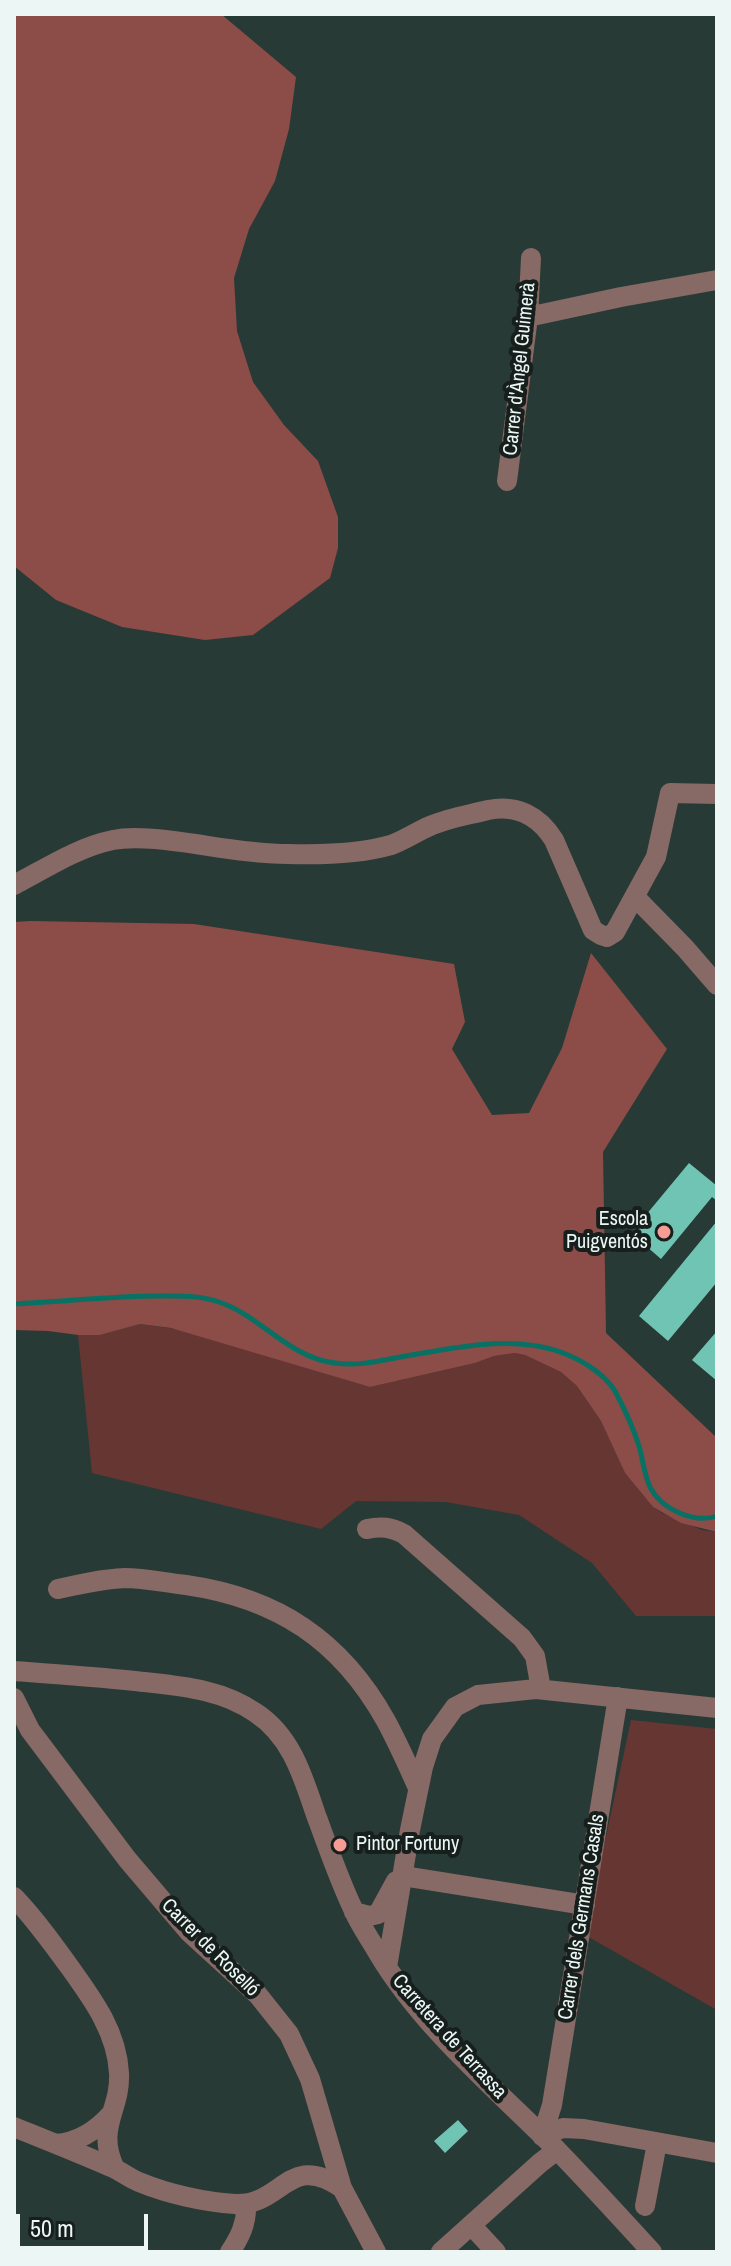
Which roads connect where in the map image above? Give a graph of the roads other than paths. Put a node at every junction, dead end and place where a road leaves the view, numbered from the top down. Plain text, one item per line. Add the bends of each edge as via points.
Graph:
1 (531, 258) dead end
2 (717, 280) edge
3 (528, 317) junction
4 (507, 481) dead end
5 (717, 794) edge
6 (14, 885) edge
7 (635, 897) junction
8 (717, 985) edge
9 (367, 1529) dead end
10 (58, 1589) dead end
11 (14, 1671) edge
12 (541, 1689) junction
13 (618, 1697) junction
14 (14, 1698) edge
15 (717, 1708) edge
16 (418, 1788) junction
17 (404, 1870) junction
18 (14, 1897) edge
19 (585, 1905) junction
20 (354, 1912) junction
21 (387, 1967) junction
22 (111, 2114) junction
23 (14, 2127) edge
24 (325, 2132) junction
25 (549, 2143) junction
26 (657, 2143) junction
27 (56, 2144) junction
28 (717, 2153) edge
29 (115, 2169) junction
30 (304, 2174) junction
31 (342, 2188) junction
32 (246, 2204) junction
33 (471, 2225) junction
34 (642, 2249) edge
35 (230, 2252) edge
36 (376, 2252) edge
37 (441, 2252) edge
38 (496, 2252) edge

1 - 3 street, Carrer d'Àngel Guimerà
2 - 3 street
3 - 4 street, Carrer d'Àngel Guimerà
5 - 7 street via 670,793 656,857
6 - 7 street via 116,839 326,853 385,846 449,819 505,808 535,818 547,830 593,930 607,937 615,932
7 - 8 street
9 - 12 street via 393,1528 404,1534 522,1638 535,1656
10 - 16 street via 126,1578 215,1589 279,1611 335,1653 365,1689
11 - 20 street, Carretera de Terrassa via 190,1687 218,1693 259,1714 275,1728 302,1771
12 - 13 street
12 - 16 street via 478,1695 455,1707 432,1739
13 - 15 street
13 - 19 street, Carrer dels Germans Casals
14 - 24 street, Carrer de Roselló via 30,1730 127,1859 189,1932 258,1995 289,2034 310,2079
16 - 17 street
17 - 19 street
17 - 20 street via 378,1914
17 - 21 street
18 - 22 street via 47,1935 107,2024 120,2076
19 - 25 street, Carrer dels Germans Casals
20 - 21 street, Carretera de Terrassa
21 - 25 street, Carretera de Terrassa via 462,2056
22 - 27 street via 86,2135
22 - 29 street via 106,2146
23 - 27 street
24 - 30 street via 313,2165
24 - 31 street, Carrer de Roselló
25 - 26 street via 563,2128
25 - 33 street via 540,2163
25 - 34 street, Carretera de Terrassa
26 - 28 street
26 - 34 street
27 - 29 street
29 - 32 street via 185,2196
30 - 31 street via 327,2178
30 - 32 street
31 - 36 street, Carrer de Roselló
32 - 35 street via 244,2226
33 - 37 street
33 - 38 street

